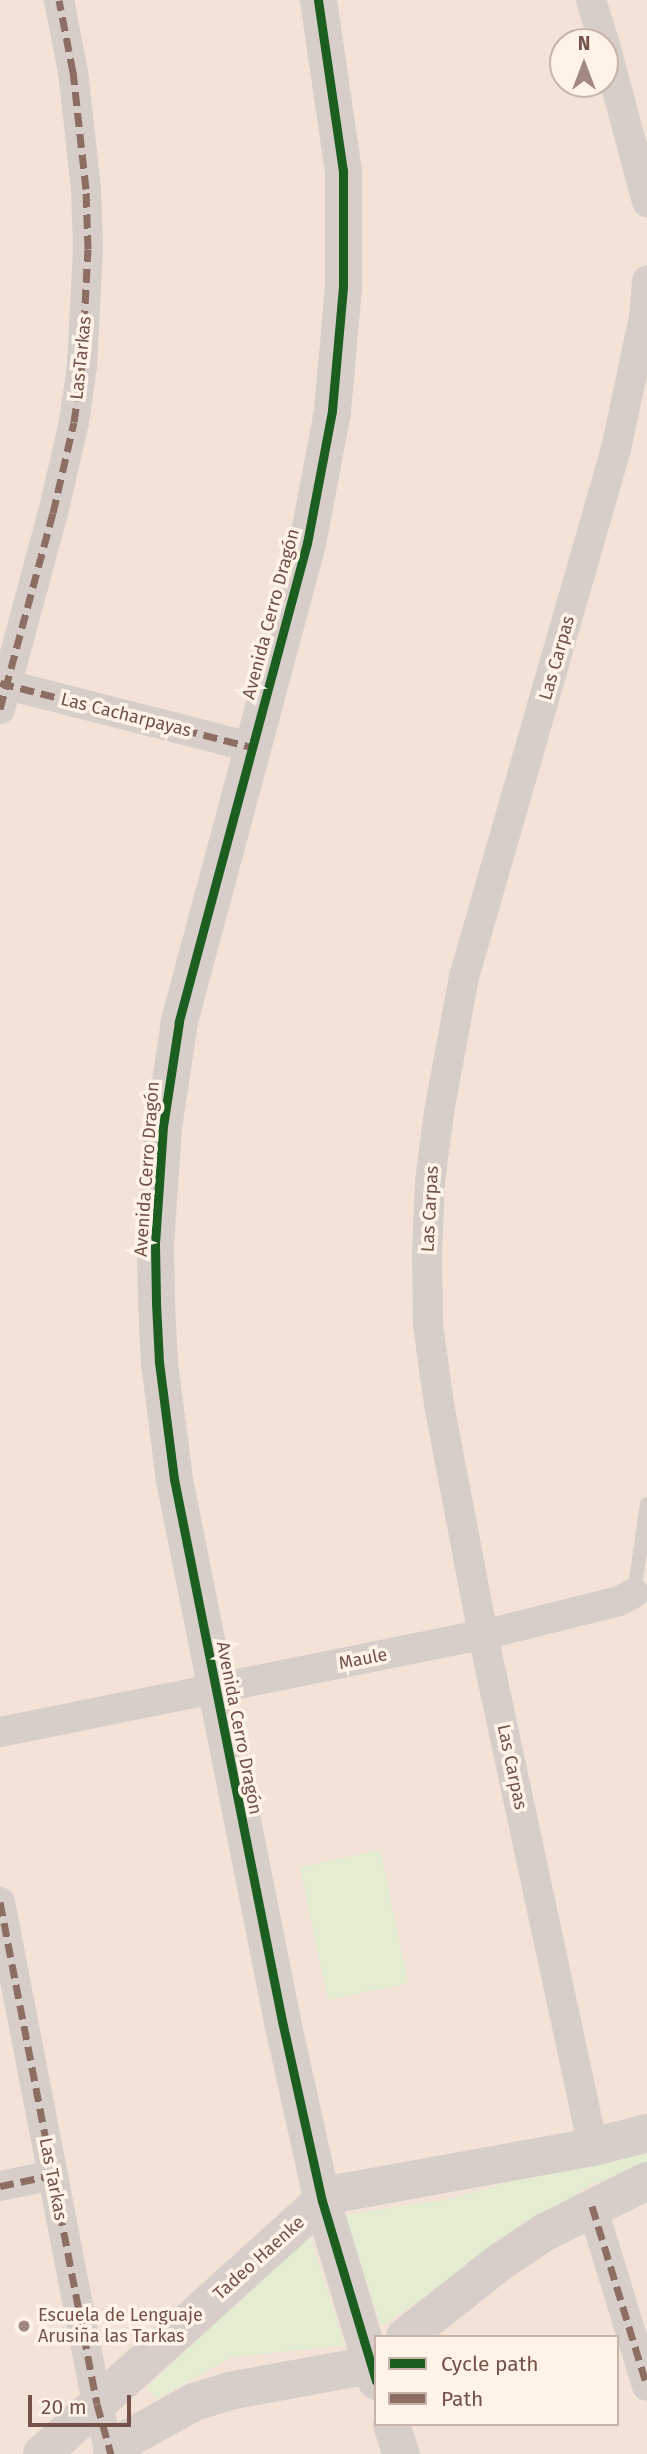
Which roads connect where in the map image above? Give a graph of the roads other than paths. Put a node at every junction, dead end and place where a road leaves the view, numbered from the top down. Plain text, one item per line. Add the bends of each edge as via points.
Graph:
1 (59, 0) edge
2 (318, 0) edge
3 (591, 0) edge
4 (600, 28) edge
5 (619, 97) edge
6 (647, 202) edge
7 (647, 280) edge
8 (2, 692) edge
9 (252, 747) junction
10 (647, 1504) edge
11 (634, 1593) joint
12 (483, 1635) junction
13 (216, 1689) junction
14 (0, 1732) edge
15 (0, 1902) edge
16 (647, 2133) edge
17 (593, 2147) junction
18 (53, 2175) junction
19 (647, 2181) edge
20 (0, 2186) edge
21 (322, 2201) junction
22 (592, 2206) junction
23 (408, 2335) edge
24 (374, 2368) edge
25 (647, 2386) edge
26 (97, 2404) junction
27 (392, 2426) edge
28 (42, 2454) edge
29 (112, 2454) edge
30 (401, 2454) edge

1 - 8 street, Las Tarkas via 81,130 88,249 82,366 67,454
2 - 9 street, Avenida Cerro Dragón via 343,171 340,345 322,478
3 - 4 street
5 - 6 street
7 - 12 street, Las Carpas via 644,317 616,450 464,977 430,1182 428,1325
8 - 9 street, Las Cacharpayas
9 - 13 street, Avenida Cerro Dragón via 179,1022 157,1196 156,1303 165,1421
10 - 11 lane, Maule
11 - 12 street, Maule via 619,1601
12 - 13 street, Maule
12 - 17 street, Las Carpas
13 - 14 street, Maule
13 - 21 street, Avenida Cerro Dragón via 302,2122
15 - 18 street, Las Tarkas
16 - 17 main road, Tadeo Haenke
17 - 21 main road, Tadeo Haenke via 334,2194
18 - 20 street
18 - 26 street, Las Tarkas
19 - 22 main road
21 - 24 street, Avenida Cerro Dragón
21 - 26 main road, Tadeo Haenke
22 - 23 main road via 500,2262
22 - 25 street
24 - 29 main road via 264,2383 194,2402 131,2437
26 - 28 main road, Tadeo Haenke
26 - 29 street, Las Tarkas
27 - 30 street

